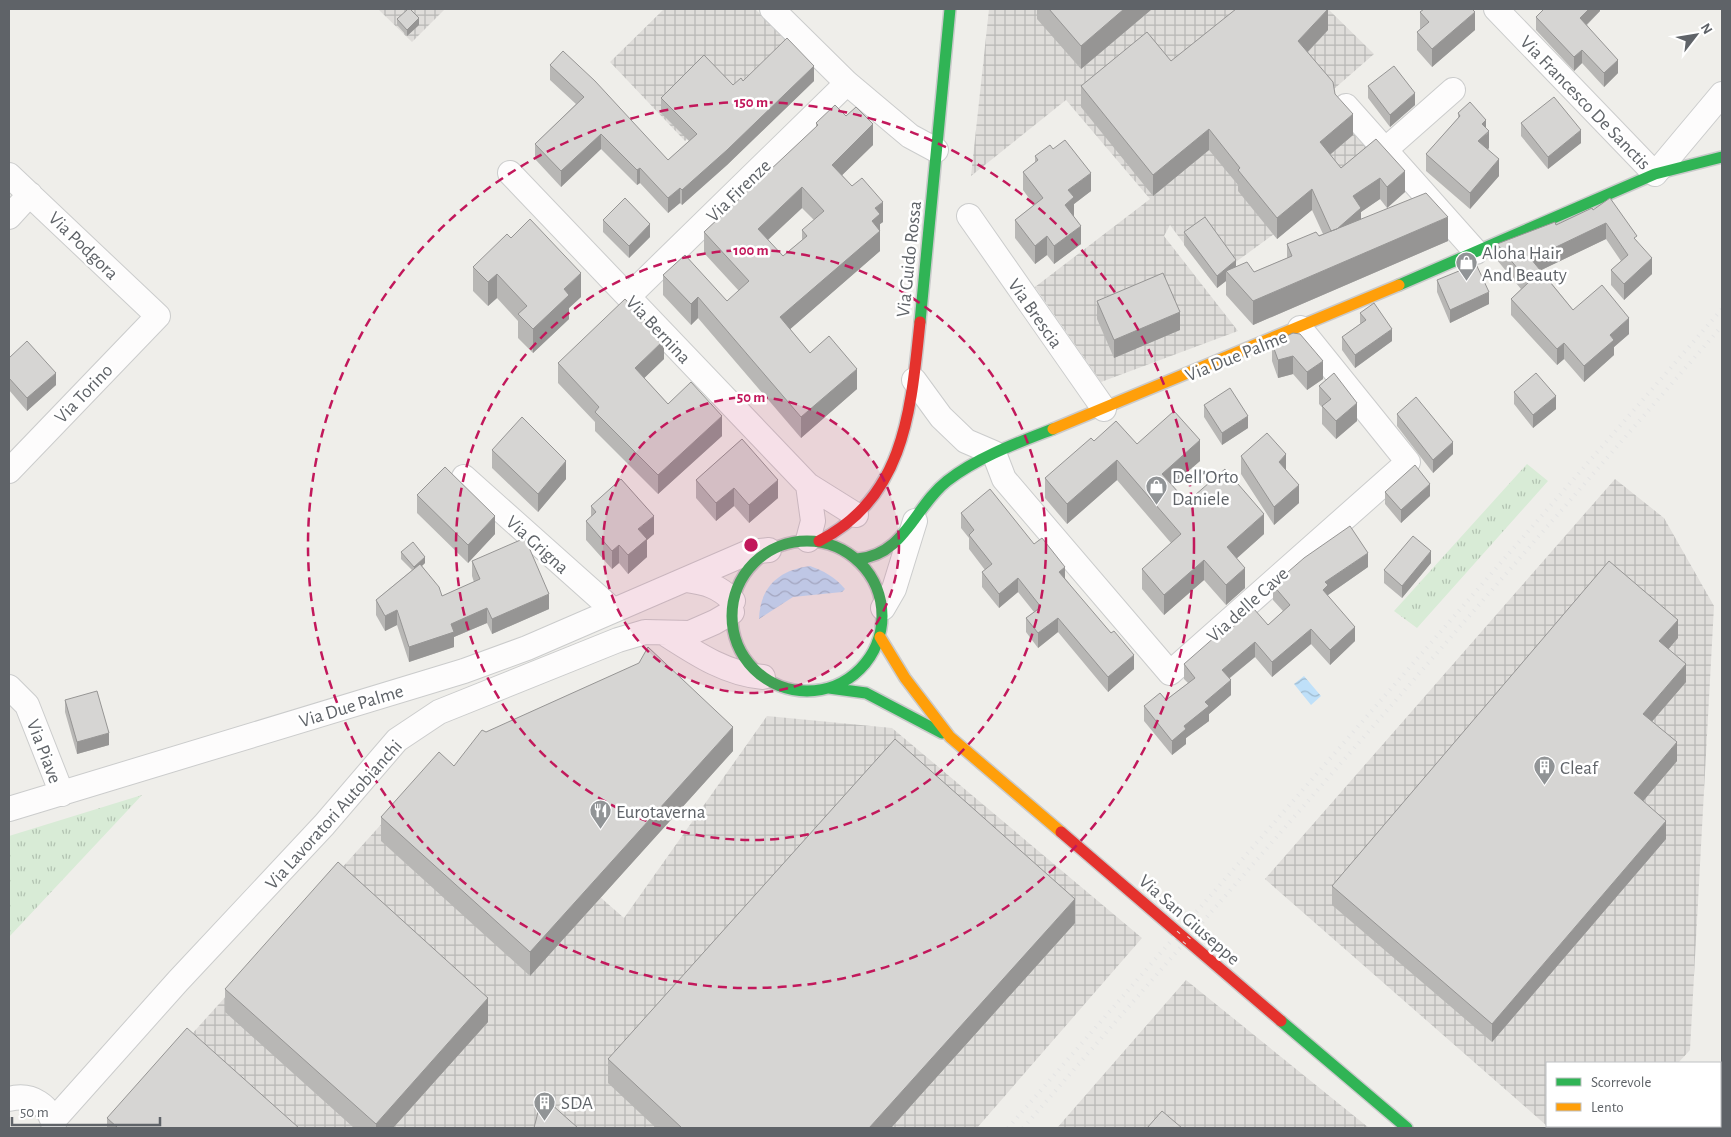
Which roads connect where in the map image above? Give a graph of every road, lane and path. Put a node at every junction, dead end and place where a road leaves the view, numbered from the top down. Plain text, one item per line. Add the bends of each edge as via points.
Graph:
1 (772, 9) edge
2 (950, 9) edge
3 (1496, 9) edge
4 (847, 83) junction
5 (1453, 90) dead end
6 (1722, 94) edge
7 (1346, 106) edge
8 (936, 150) junction
9 (1385, 150) junction
10 (1722, 158) edge
11 (510, 173) dead end
12 (1655, 174) junction
13 (9, 176) edge
14 (30, 194) junction
15 (969, 216) dead end
16 (9, 217) edge
17 (1476, 252) junction
18 (629, 296) junction
19 (158, 316) joint
20 (1300, 328) junction
21 (914, 380) junction
22 (1104, 409) junction
23 (994, 453) junction
24 (9, 471) edge
25 (464, 477) dead end
26 (808, 486) junction
27 (861, 516) junction
28 (917, 516) junction
29 (814, 541) junction
30 (857, 542) dead end
31 (769, 550) junction
32 (855, 557) junction
33 (686, 580) junction
34 (732, 606) junction
35 (882, 608) junction
36 (613, 610) junction
37 (664, 633) junction
38 (880, 637) junction
39 (763, 677) junction
40 (9, 687) edge
41 (829, 688) junction
42 (950, 737) junction
43 (62, 794) junction
44 (9, 810) edge
45 (9, 1099) edge
46 (49, 1117) edge
47 (1407, 1128) edge

1 - 4 street
2 - 8 street, Via Guido Rossa
3 - 12 street, Via Francesco De Sanctis
4 - 8 street via 910,136
4 - 18 street, Via Firenze
5 - 9 street
6 - 12 street
7 - 9 street
8 - 21 street, Via Guido Rossa
9 - 17 street
10 - 12 street
11 - 18 street, Via Bernina
12 - 17 street, Via Due Palme
13 - 14 street, Via Podgora
14 - 16 street
14 - 19 street, Via Podgora
15 - 22 street, Via Brescia
17 - 20 street, Via Due Palme
18 - 26 street, Via Bernina
19 - 24 street, Via Torino
20 - 22 street, Via Due Palme
20 - 23 street, Via delle Cave via 1408,462 1170,674 1004,479
21 - 23 street via 941,416 966,441
21 - 27 street, Via Guido Rossa via 905,434
22 - 23 street, Via Due Palme
23 - 28 street, Via Due Palme via 946,482
25 - 36 street, Via Grigna
26 - 27 street, Via Bernina
26 - 29 street
27 - 29 street, Via Guido Rossa via 833,536
28 - 32 street, Via Due Palme via 892,548 881,554
28 - 35 street, Via Due Palme via 894,589
29 - 31 street via 781,545
29 - 32 street via 830,544
30 - 32 street
31 - 33 street, Via Due Palme via 749,552
31 - 34 street via 744,574
32 - 35 street via 869,572 880,594
33 - 34 street via 718,588
33 - 36 street, Via Due Palme
34 - 37 street, Via Lavoratori Autobianchi via 715,622 690,633
34 - 39 street via 733,631 740,650
35 - 38 street
36 - 43 street, Via Due Palme via 527,648 464,671
37 - 39 street via 728,669 745,676
37 - 46 street, Via Lavoratori Autobianchi via 644,632 605,645 439,712 397,740 324,825 70,1100
38 - 41 street via 865,664 850,678
38 - 42 street, Via San Giuseppe via 904,678
39 - 41 street via 790,689
40 - 43 street, Via Piave via 27,705
41 - 42 street, Via San Giuseppe via 866,693
42 - 47 street, Via San Giuseppe
43 - 44 street, Via Due Palme
45 - 46 street via 28,1098

